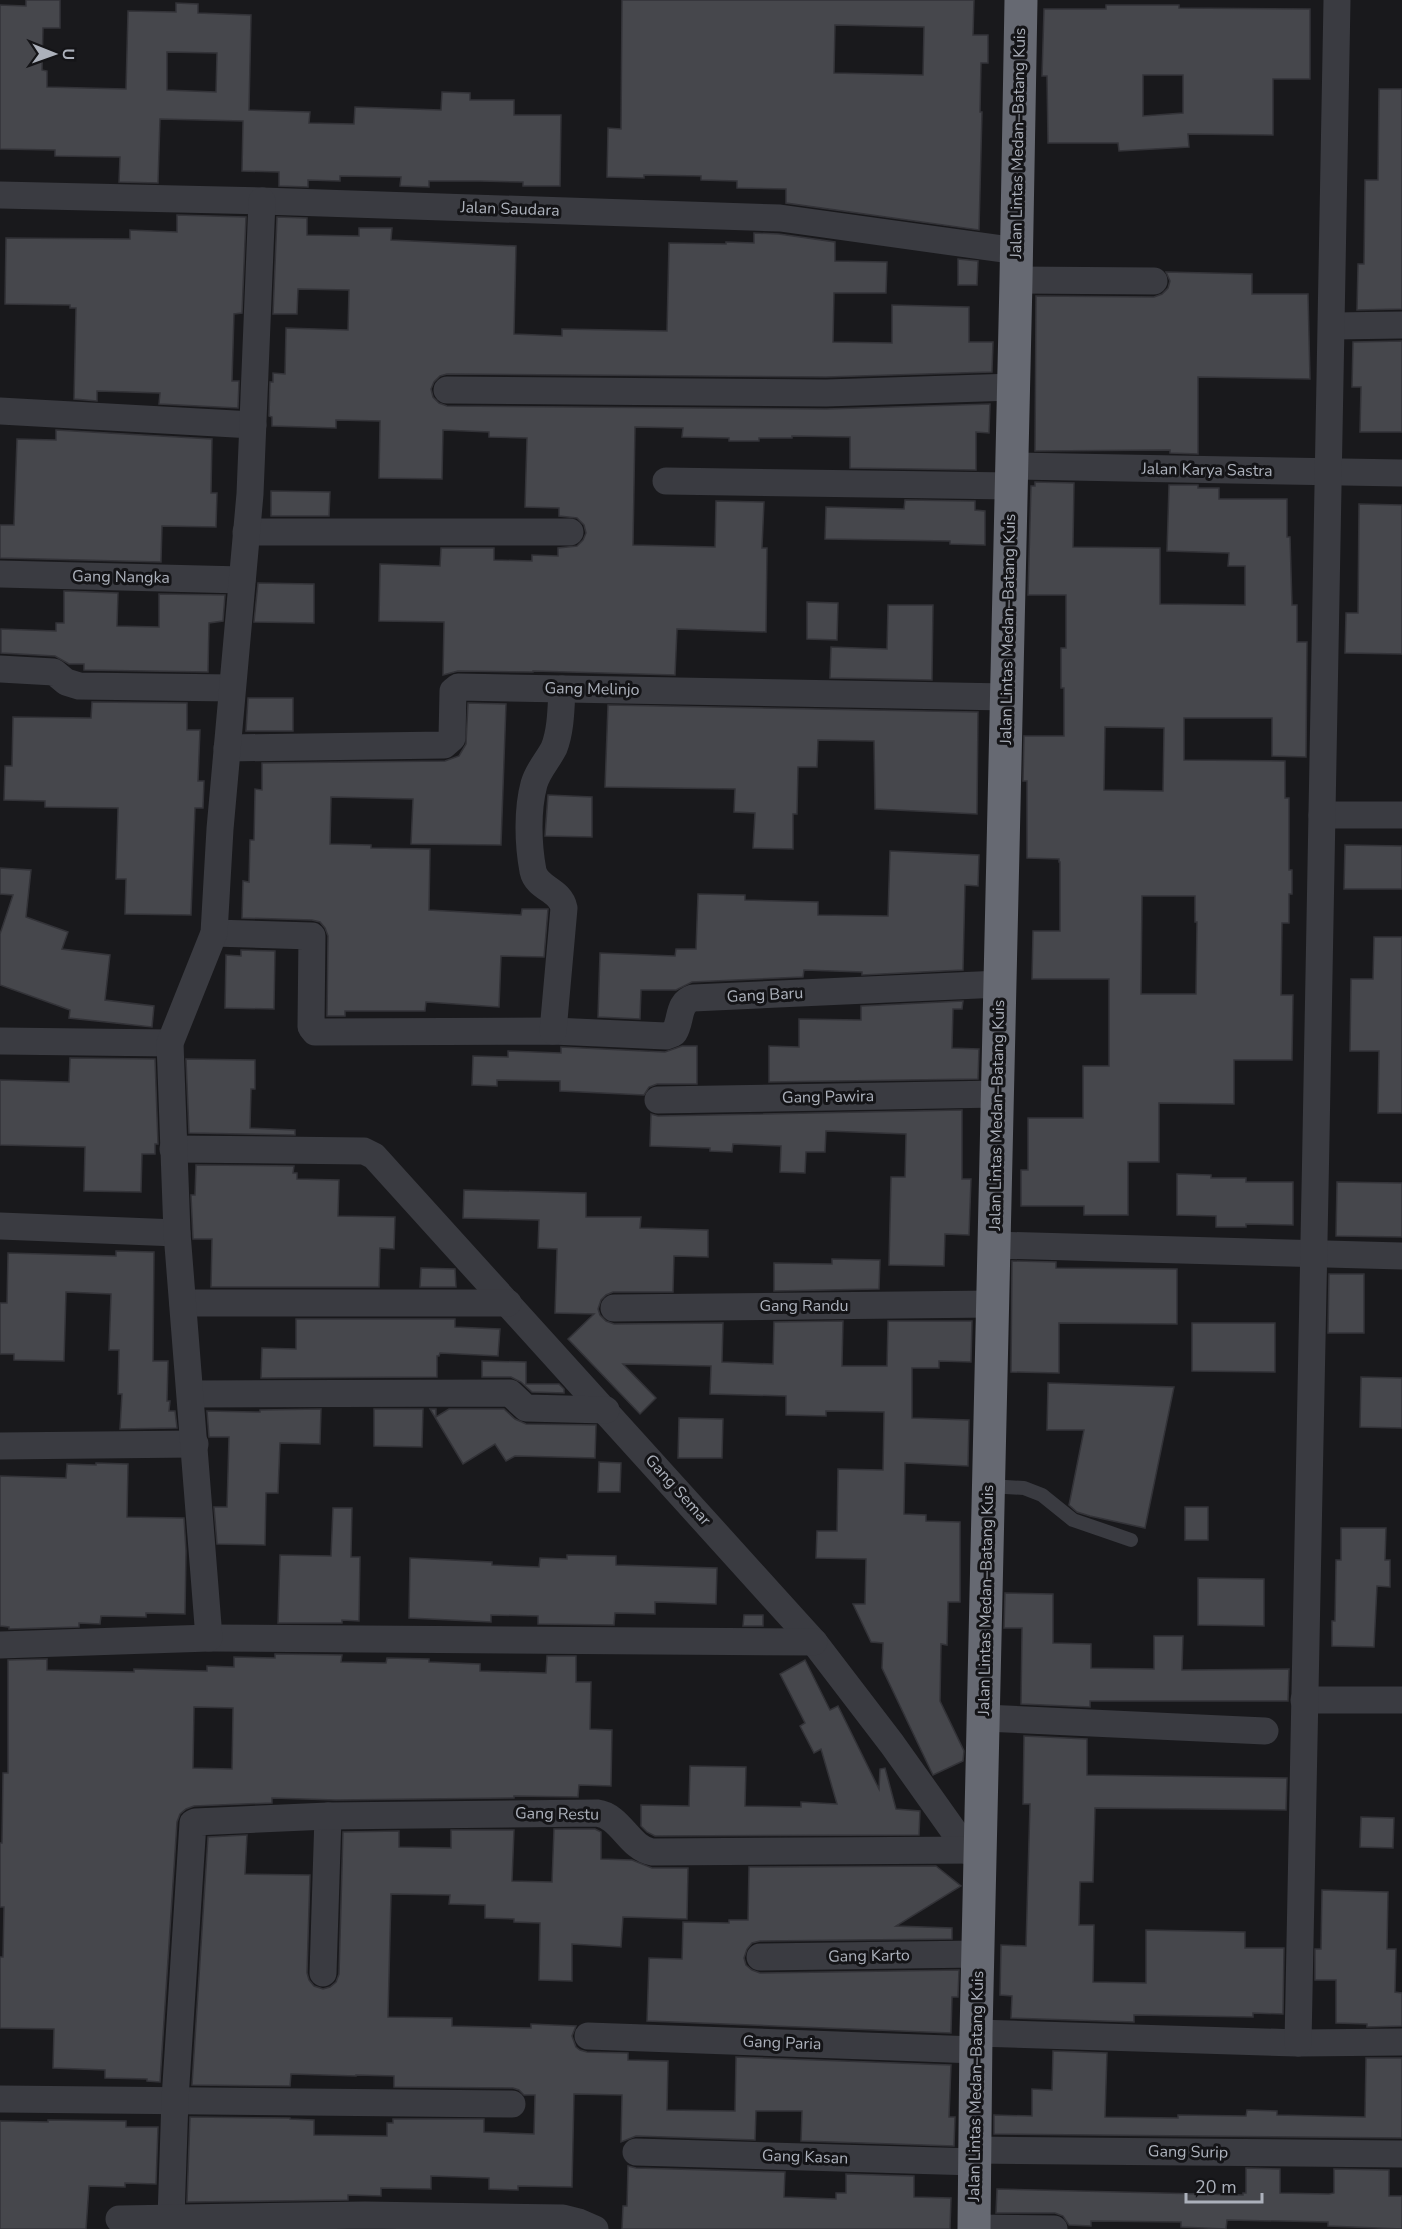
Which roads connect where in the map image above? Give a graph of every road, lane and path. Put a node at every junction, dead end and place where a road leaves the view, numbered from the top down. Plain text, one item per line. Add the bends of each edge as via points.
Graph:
1 (1021, 0) edge
2 (1337, 0) edge
3 (0, 195) edge
4 (262, 201) junction
5 (1017, 265) junction
6 (1154, 281) dead end
7 (1402, 325) edge
8 (1333, 326) junction
9 (1014, 387) junction
10 (447, 390) dead end
11 (0, 411) edge
12 (253, 425) junction
13 (1329, 472) junction
14 (1402, 473) edge
15 (1012, 476) junction
16 (666, 481) dead end
17 (246, 532) junction
18 (570, 532) dead end
19 (0, 574) edge
20 (242, 580) junction
21 (0, 669) edge
22 (232, 688) junction
23 (562, 689) junction
24 (1007, 697) junction
25 (227, 748) junction
26 (1322, 814) junction
27 (1402, 815) edge
28 (214, 933) junction
29 (1000, 984) junction
30 (554, 1031) junction
31 (0, 1041) edge
32 (170, 1043) junction
33 (998, 1094) junction
34 (658, 1100) dead end
35 (173, 1149) junction
36 (0, 1226) edge
37 (177, 1233) junction
38 (994, 1245) junction
39 (1312, 1253) junction
40 (1402, 1256) edge
41 (183, 1303) junction
42 (508, 1303) junction
43 (993, 1304) junction
44 (614, 1308) dead end
45 (191, 1394) junction
46 (606, 1410) junction
47 (195, 1444) junction
48 (0, 1446) edge
49 (988, 1486) junction
50 (1131, 1540) dead end
51 (209, 1638) junction
52 (814, 1642) junction
53 (0, 1645) edge
54 (1304, 1700) junction
55 (1402, 1700) edge
56 (983, 1727) junction
57 (1265, 1731) dead end
58 (328, 1816) junction
59 (976, 1843) junction
60 (978, 1954) junction
61 (760, 1957) dead end
62 (323, 1972) dead end
63 (588, 2036) dead end
64 (976, 2042) junction
65 (1402, 2042) edge
66 (1298, 2043) junction
67 (0, 2099) edge
68 (175, 2099) junction
69 (512, 2104) dead end
70 (636, 2152) dead end
71 (1402, 2154) edge
72 (975, 2156) junction
73 (119, 2219) dead end
74 (188, 2221) edge
75 (974, 2228) edge
76 (595, 2229) edge
77 (1054, 2229) edge

1 - 5 highway, Jalan Lintas Medan–Batang Kuis
2 - 8 street
3 - 4 street, Jalan Saudara
4 - 5 street, Jalan Saudara via 780,218
4 - 12 street
5 - 6 street, Jalan Saudara
5 - 9 highway, Jalan Lintas Medan–Batang Kuis
7 - 8 street
8 - 13 street
9 - 10 street via 826,393
9 - 15 highway, Jalan Lintas Medan–Batang Kuis
11 - 12 street
12 - 17 street
13 - 14 street, Jalan Karya Sastra
13 - 15 street, Jalan Karya Sastra
13 - 26 street
15 - 16 street, Jalan Karya Sastra
15 - 24 highway, Jalan Lintas Medan–Batang Kuis
17 - 18 street
17 - 20 street
19 - 20 street, Gang Nangka
20 - 22 street
21 - 22 street via 54,672 79,686
22 - 25 street
23 - 24 street, Gang Melinjo
23 - 25 street, Gang Melinjo via 456,687 452,738 441,745
23 - 30 street via 554,748 534,783 530,820 535,877 560,897 564,908
24 - 29 highway, Jalan Lintas Medan–Batang Kuis
25 - 28 street
26 - 27 street
26 - 39 street
28 - 30 street via 312,936 313,1032
28 - 32 street
29 - 30 street, Gang Baru via 693,998 682,1006 677,1029 671,1035
29 - 33 highway, Jalan Lintas Medan–Batang Kuis
31 - 32 street
32 - 35 street
33 - 34 street, Gang Pawira
33 - 38 highway, Jalan Lintas Medan–Batang Kuis
35 - 37 street
35 - 42 street, Gang Semar via 364,1151 374,1156
36 - 37 street
37 - 41 street
38 - 39 street
38 - 43 highway, Jalan Lintas Medan–Batang Kuis
39 - 40 street
39 - 54 street
41 - 42 street
41 - 45 street
42 - 46 street, Gang Semar
43 - 44 street, Gang Randu
43 - 49 highway, Jalan Lintas Medan–Batang Kuis
45 - 46 street via 510,1393 526,1408
45 - 47 street
46 - 52 street, Gang Semar
47 - 48 street
47 - 51 street
49 - 50 lane via 1024,1488 1041,1495 1073,1520
49 - 56 highway, Jalan Lintas Medan–Batang Kuis
51 - 52 street
51 - 53 street
52 - 59 street, Gang Semar via 892,1744
54 - 55 street
54 - 66 street
56 - 57 street
56 - 59 highway, Jalan Lintas Medan–Batang Kuis
58 - 59 street, Gang Restu via 597,1813 609,1817 644,1850 652,1852
58 - 62 street
58 - 68 street, Gang Restu via 193,1823
59 - 60 highway, Jalan Lintas Medan–Batang Kuis
60 - 61 street, Gang Karto
60 - 64 highway, Jalan Lintas Medan–Batang Kuis
63 - 64 street, Gang Paria
64 - 66 street, Gang Paria
64 - 72 highway, Jalan Lintas Medan–Batang Kuis
65 - 66 street, Gang Paria
67 - 68 street
68 - 69 street
68 - 74 street
70 - 72 street, Gang Kasan
71 - 72 street, Gang Surip
72 - 75 highway, Jalan Lintas Medan–Batang Kuis
73 - 74 street
74 - 76 street via 365,2215 563,2218
75 - 77 street

